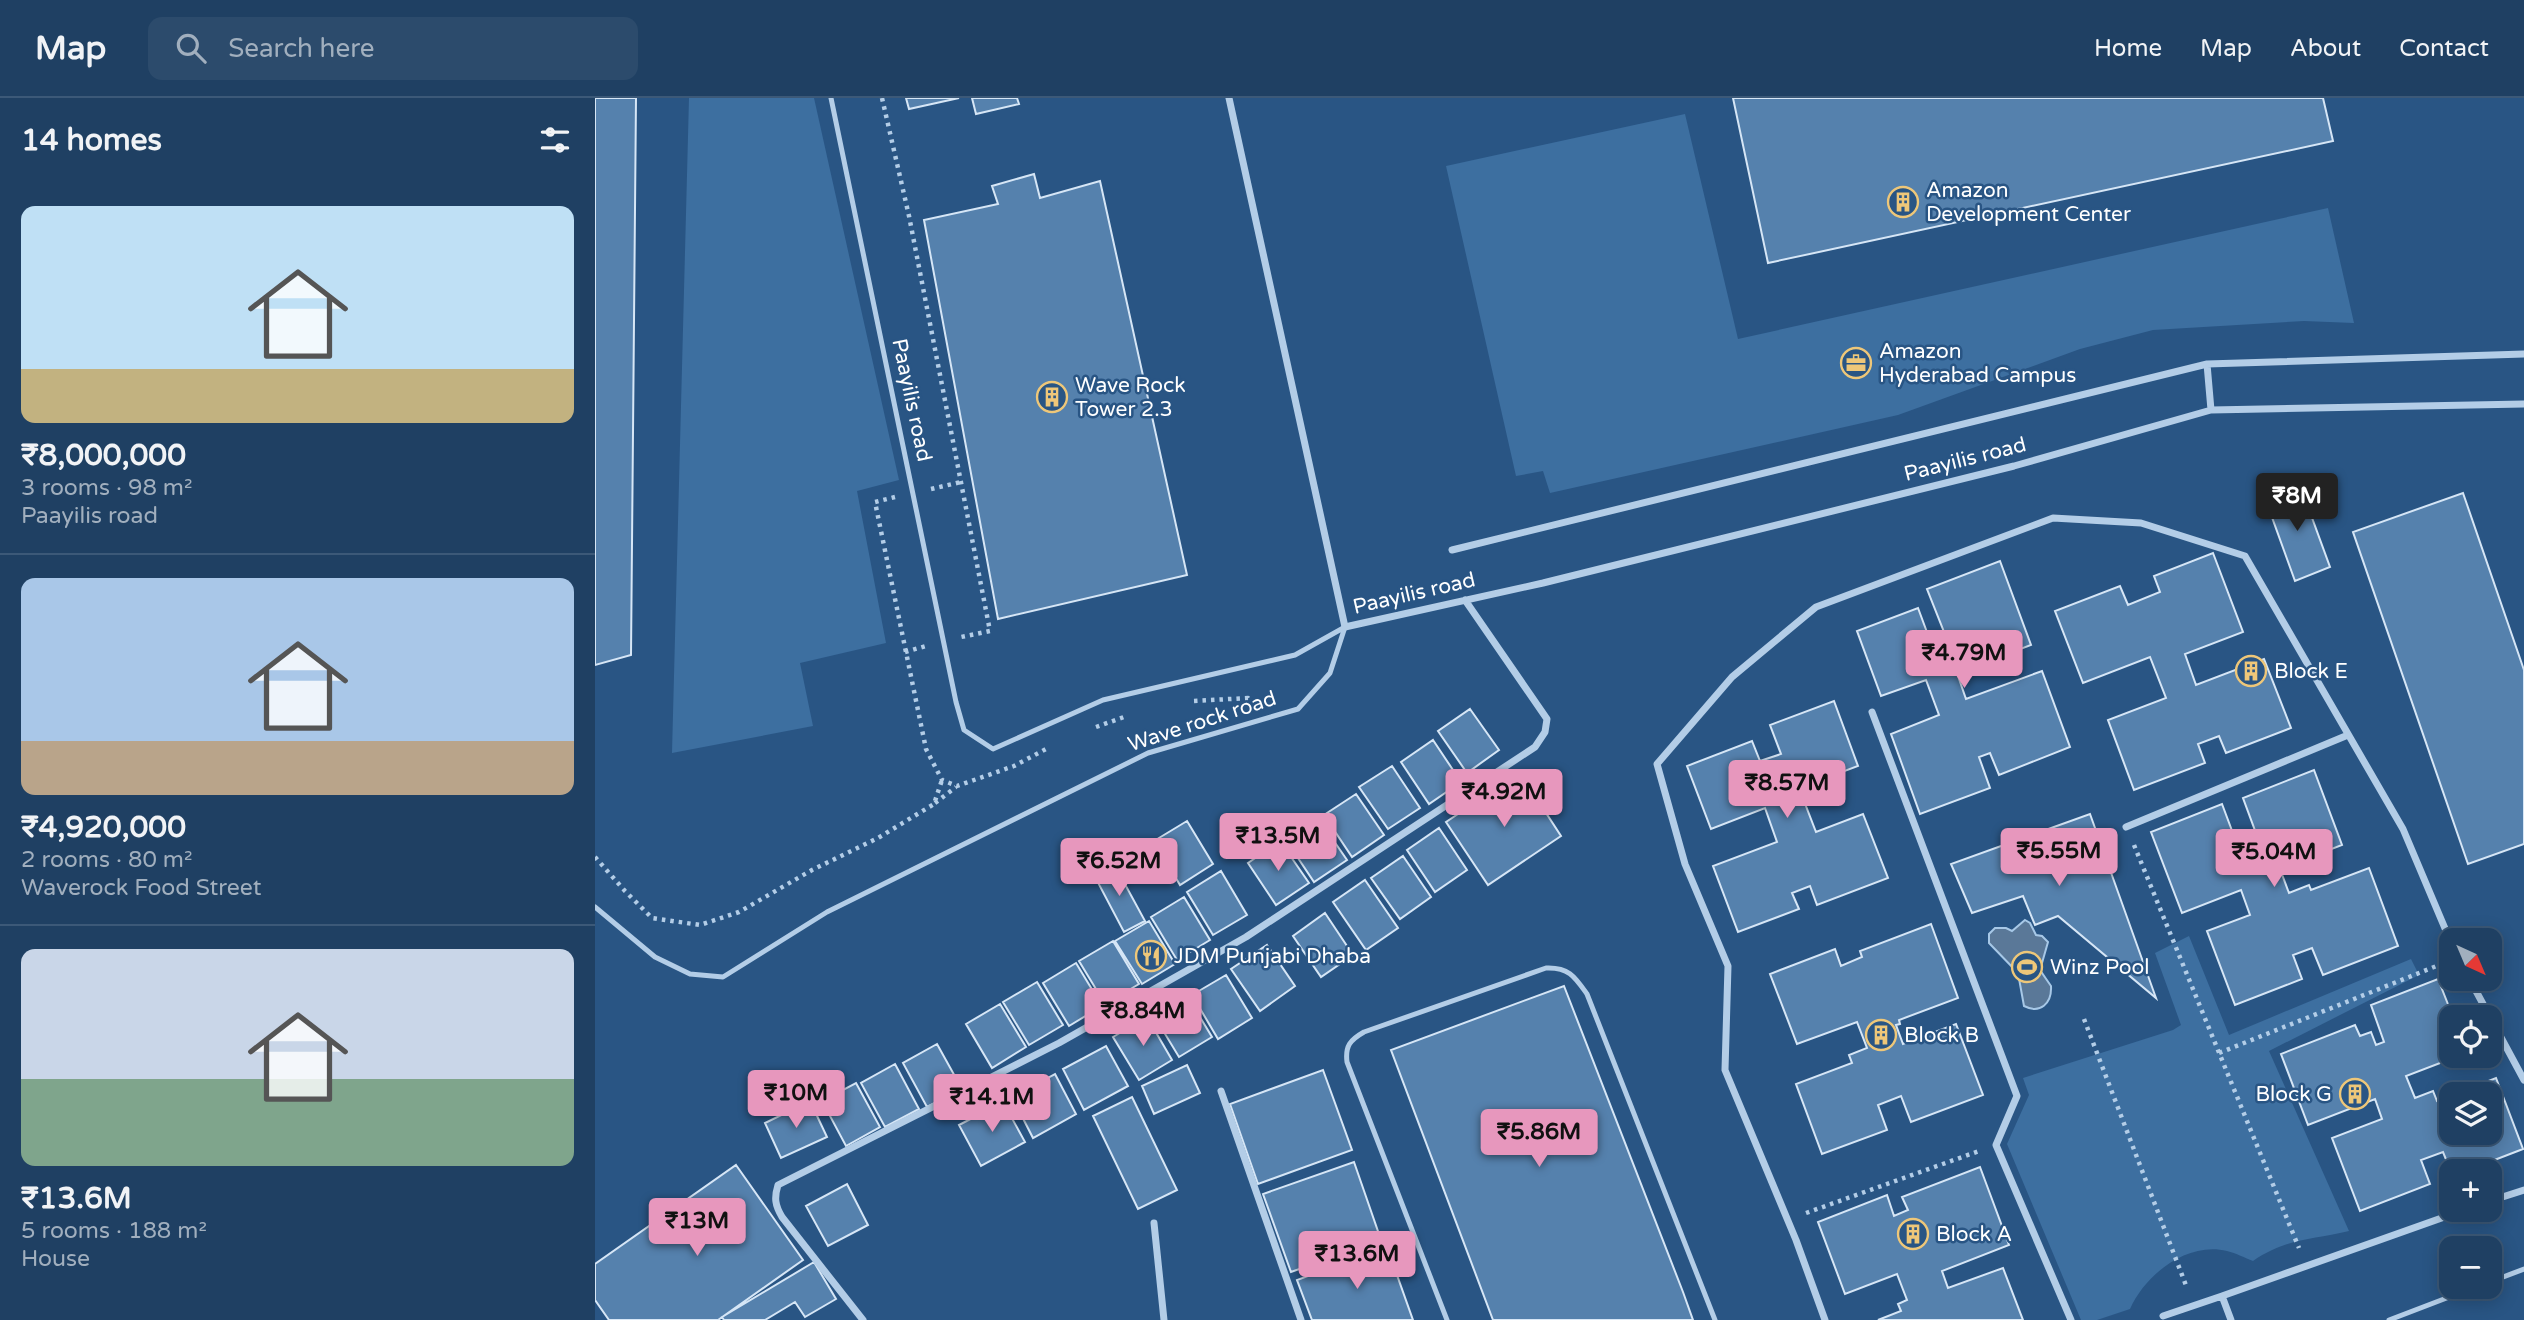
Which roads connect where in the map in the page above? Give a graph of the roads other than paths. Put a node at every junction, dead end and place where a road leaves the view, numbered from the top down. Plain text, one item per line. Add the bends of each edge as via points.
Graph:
1 (831, 98) edge
2 (1229, 98) edge
3 (2524, 354) edge
4 (2207, 364) junction
5 (2524, 404) edge
6 (2211, 410) junction
7 (1452, 550) dead end
8 (1465, 600) junction
9 (1345, 627) junction
10 (1872, 712) dead end
11 (2348, 735) junction
12 (2126, 827) road end
13 (595, 907) edge
14 (2444, 928) edge
15 (2502, 1039) edge
16 (2524, 1080) edge
17 (1221, 1091) dead end
18 (2524, 1190) edge
19 (2502, 1197) edge
20 (2439, 1219) edge
21 (1154, 1223) dead end
22 (2524, 1269) edge
23 (2502, 1277) edge
24 (2222, 1296) junction
25 (2444, 1299) edge
26 (2164, 1318) edge
27 (863, 1320) edge
28 (1164, 1320) edge
29 (1301, 1320) edge
30 (1447, 1320) edge
31 (1715, 1320) edge
32 (1825, 1320) edge
33 (2071, 1320) edge
34 (2154, 1320) edge
35 (2231, 1320) edge
36 (2389, 1320) edge

1 - 9 lane, Paayilis road via 964,730 993,749 1103,701 1295,655
2 - 9 street
3 - 4 street, Paayilis road
4 - 6 street
4 - 7 street, Paayilis road
5 - 6 street, Paayilis road
6 - 8 street, Paayilis road via 2014,466
8 - 9 street, Paayilis road
8 - 27 street via 1547,719 1535,747 1246,937 1059,1043 778,1185 776,1207 782,1217
9 - 13 lane, Wave rock road via 1330,673 1298,709 1148,753 827,912 723,977 690,974 655,957
10 - 33 street via 2017,1096 1996,1145
11 - 12 street
11 - 14 street via 2403,829
11 - 32 street via 2245,556 2141,523 2053,518 1816,607 1732,677 1657,764 1685,864 1728,965 1725,1070
15 - 16 street
17 - 29 street
18 - 19 street
20 - 24 street
21 - 28 street
22 - 23 lane
24 - 26 street
24 - 35 street
25 - 36 lane
26 - 34 street
30 - 31 lane via 1345,1050 1351,1039 1364,1032 1546,968 1560,968 1575,977 1587,995

